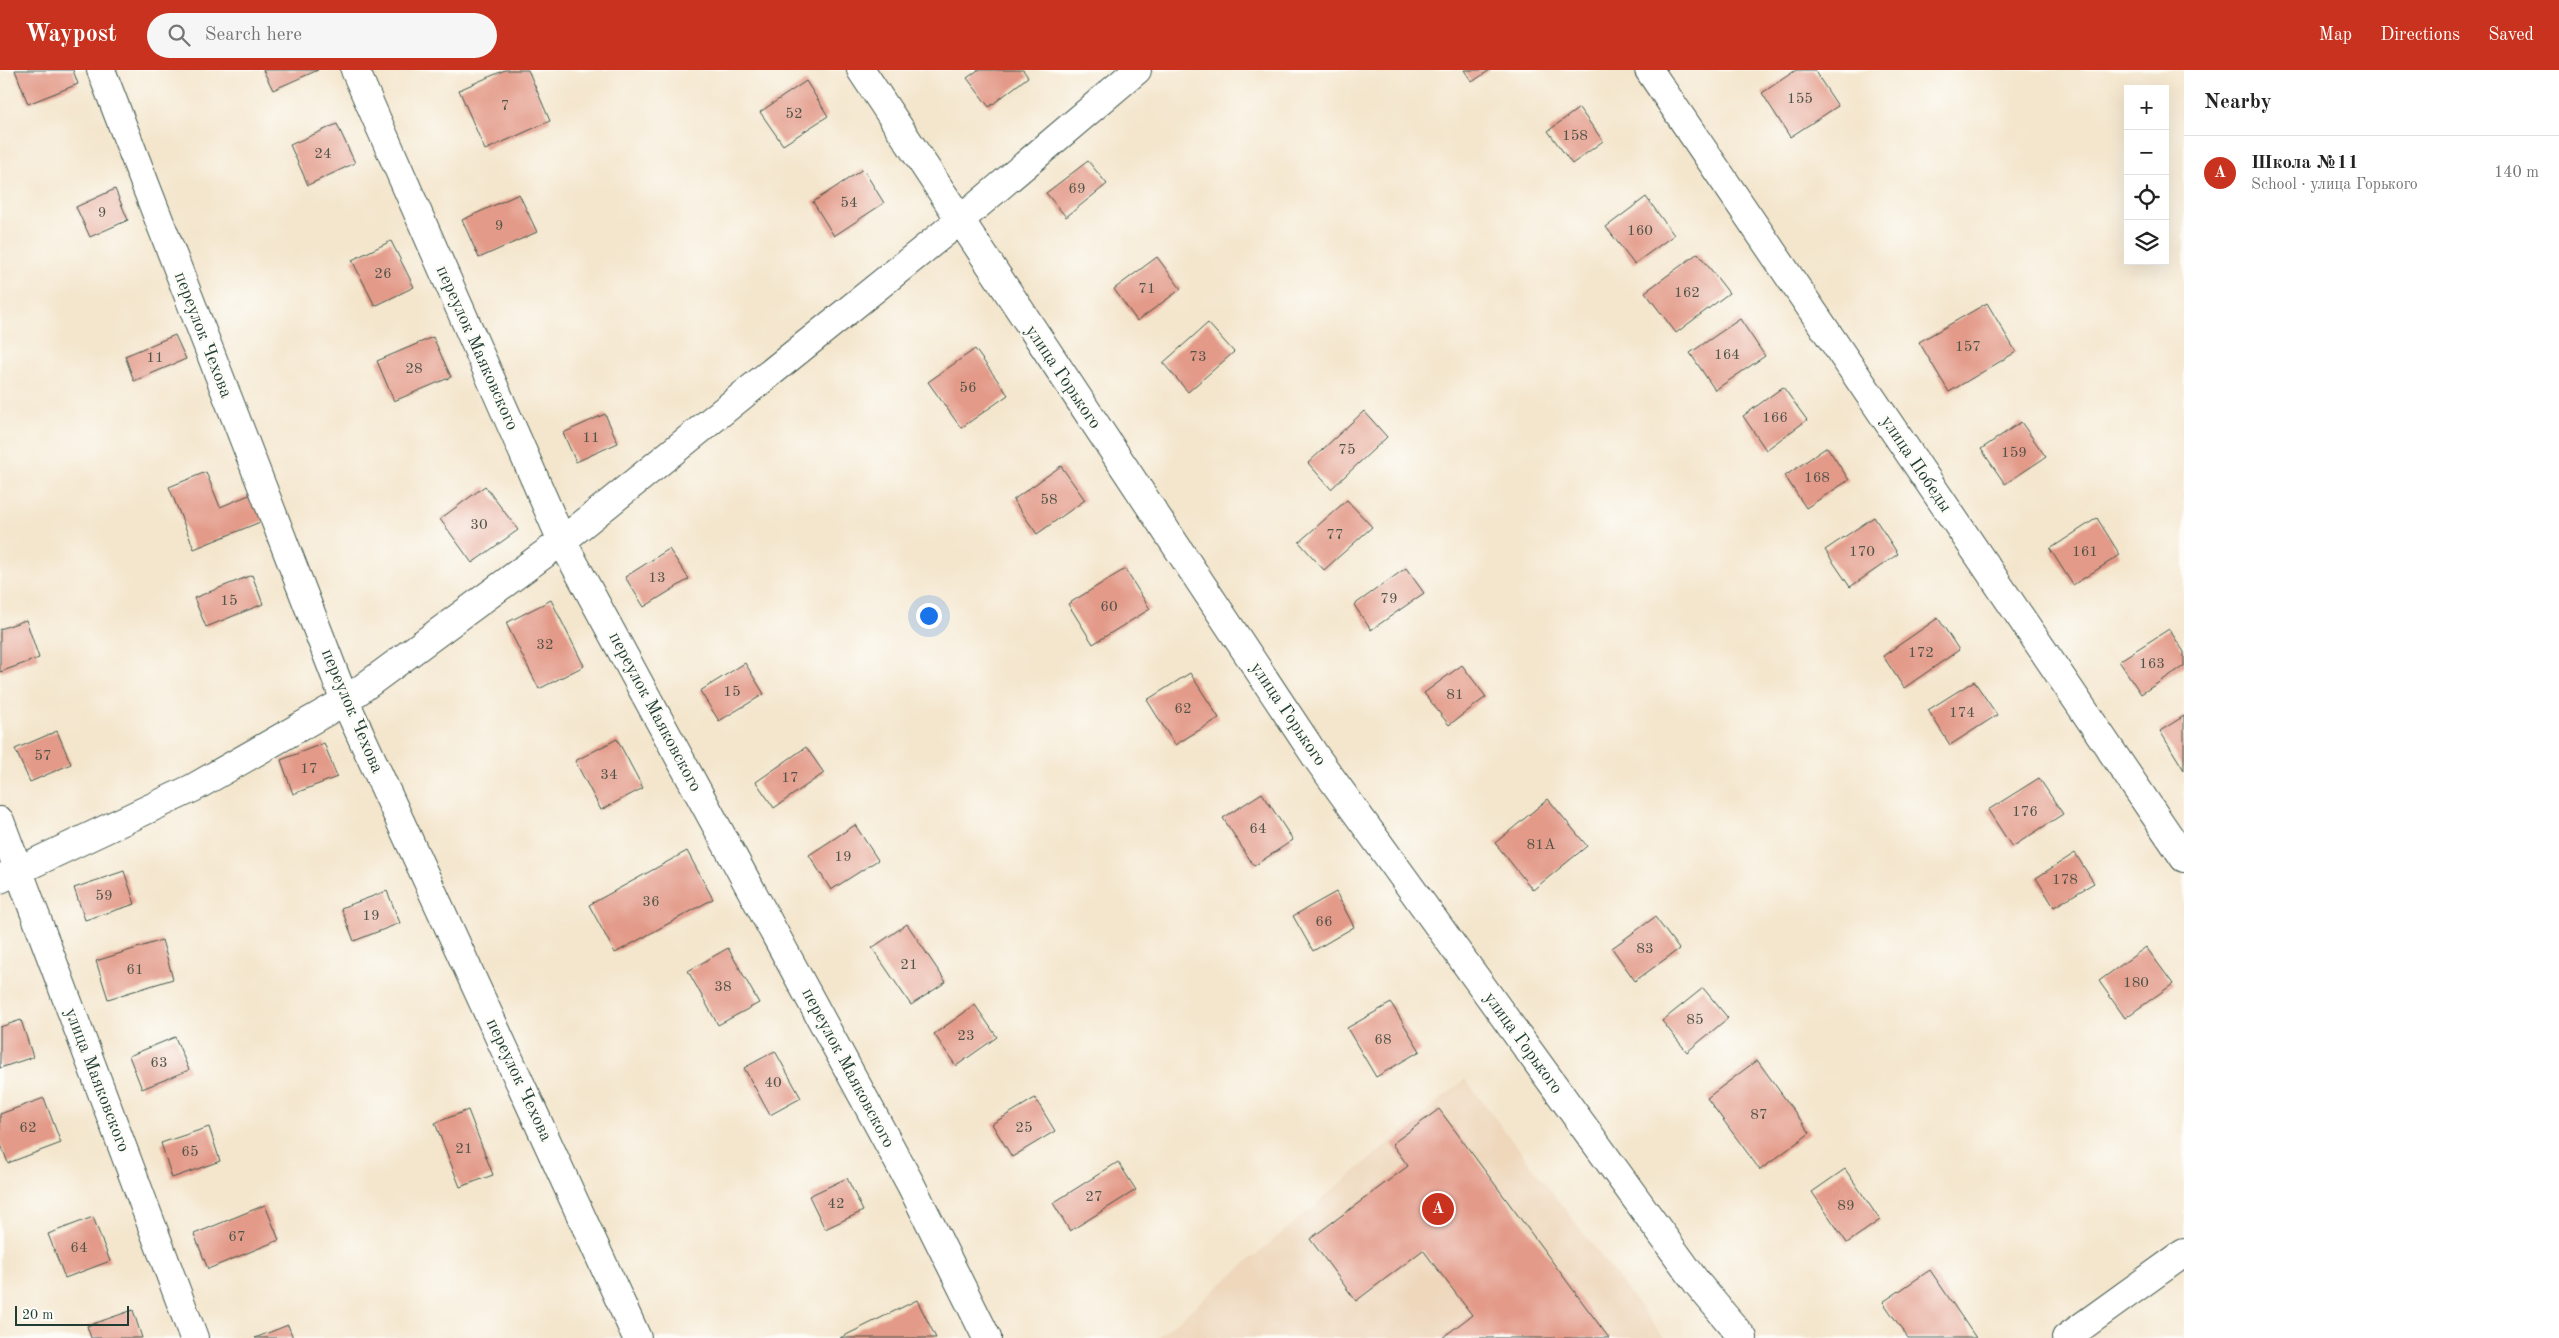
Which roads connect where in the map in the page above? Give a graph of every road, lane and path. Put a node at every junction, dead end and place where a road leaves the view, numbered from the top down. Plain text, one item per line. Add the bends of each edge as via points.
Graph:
1 (101, 70) edge
2 (355, 70) edge
3 (861, 70) edge
4 (1137, 70) edge
5 (1648, 70) edge
6 (959, 221) junction
7 (562, 541) junction
8 (345, 701) junction
9 (0, 821) edge
10 (2184, 858) edge
11 (9, 875) edge
12 (2184, 1253) edge
13 (194, 1338) edge
14 (637, 1338) edge
15 (987, 1338) edge
16 (1743, 1338) edge
17 (2066, 1338) edge

1 - 8 street, переулок Чехова
2 - 7 street, переулок Маяковского
3 - 6 street, улица Горького
4 - 6 street
5 - 10 street, улица Победы
6 - 7 street
6 - 16 street, улица Горького via 1316,757 1697,1283
7 - 8 street
7 - 15 street, переулок Маяковского via 911,1185
8 - 11 street via 193,788
8 - 14 street, переулок Чехова
9 - 11 street, улица Маяковского
11 - 13 street, улица Маяковского
12 - 17 street

